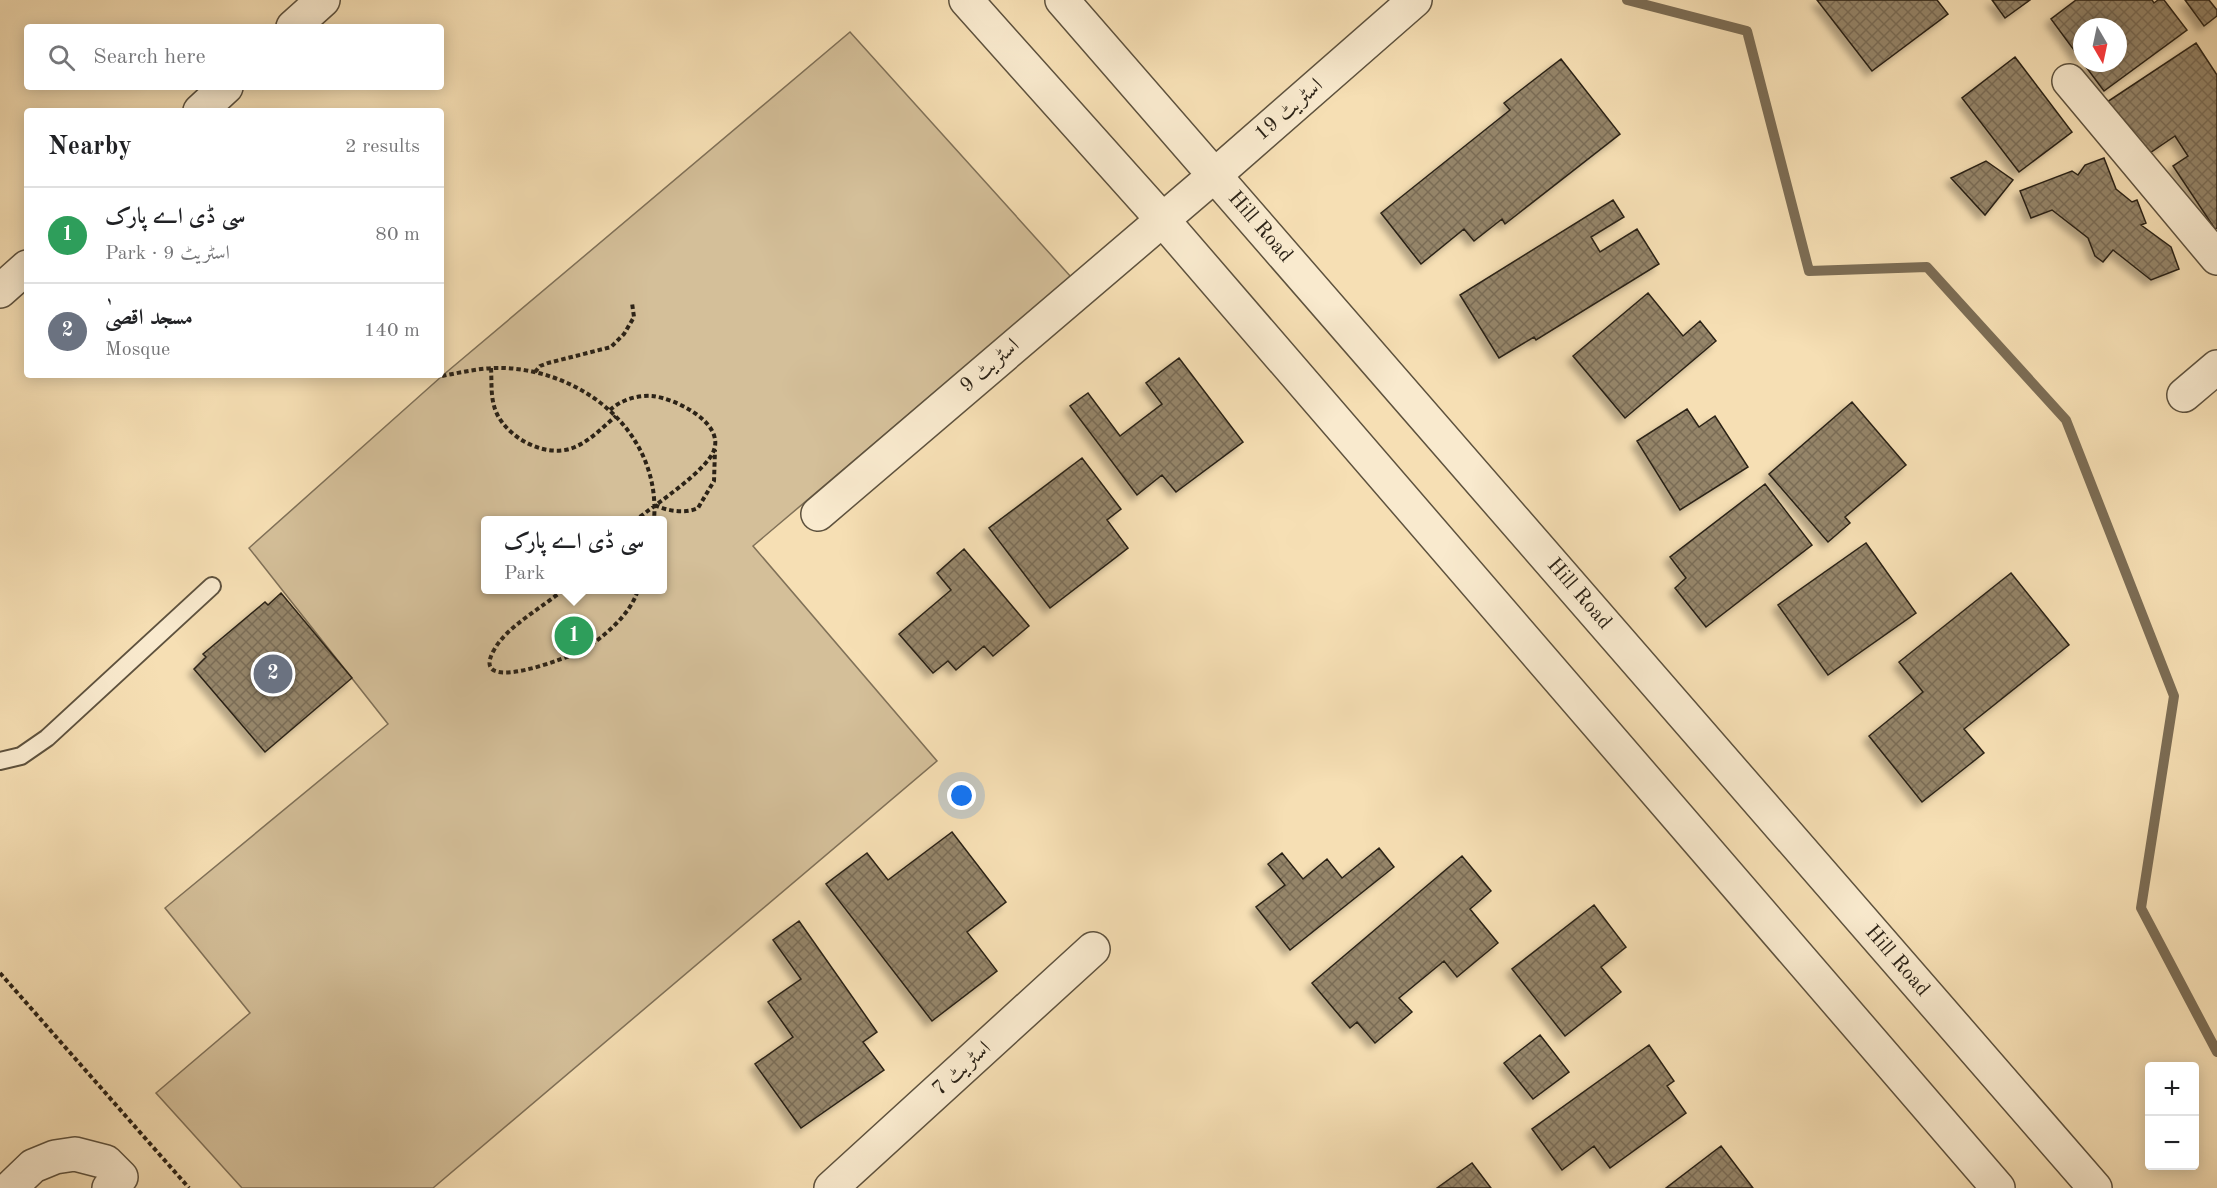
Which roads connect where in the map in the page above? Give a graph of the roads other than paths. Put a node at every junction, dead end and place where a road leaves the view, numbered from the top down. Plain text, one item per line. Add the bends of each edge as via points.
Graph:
1 (323, 0) edge
2 (966, 0) edge
3 (1062, 0) edge
4 (1414, 0) edge
5 (296, 24) edge
6 (2069, 81) dead end
7 (223, 90) edge
8 (203, 108) edge
9 (1215, 175) junction
10 (1161, 218) junction
11 (2217, 258) edge
12 (24, 270) edge
13 (0, 291) edge
14 (2217, 367) edge
15 (2184, 395) dead end
16 (818, 514) dead end
17 (212, 586) dead end
18 (0, 761) edge
19 (1093, 949) dead end
20 (10, 1188) edge
21 (109, 1188) edge
22 (831, 1188) edge
23 (1998, 1188) edge
24 (2095, 1188) edge

1 - 5 street
2 - 10 street
3 - 9 street, Hill Road
4 - 9 street, اسٹریٹ 19
6 - 11 street
7 - 8 street
9 - 10 street, اسٹریٹ 19
9 - 24 street, Hill Road
10 - 16 street, اسٹریٹ 9
10 - 23 street
12 - 13 street
14 - 15 street
17 - 18 lane via 47,738 21,756
19 - 22 street, اسٹریٹ 7
20 - 21 street via 33,1166 75,1154 106,1162 121,1177

